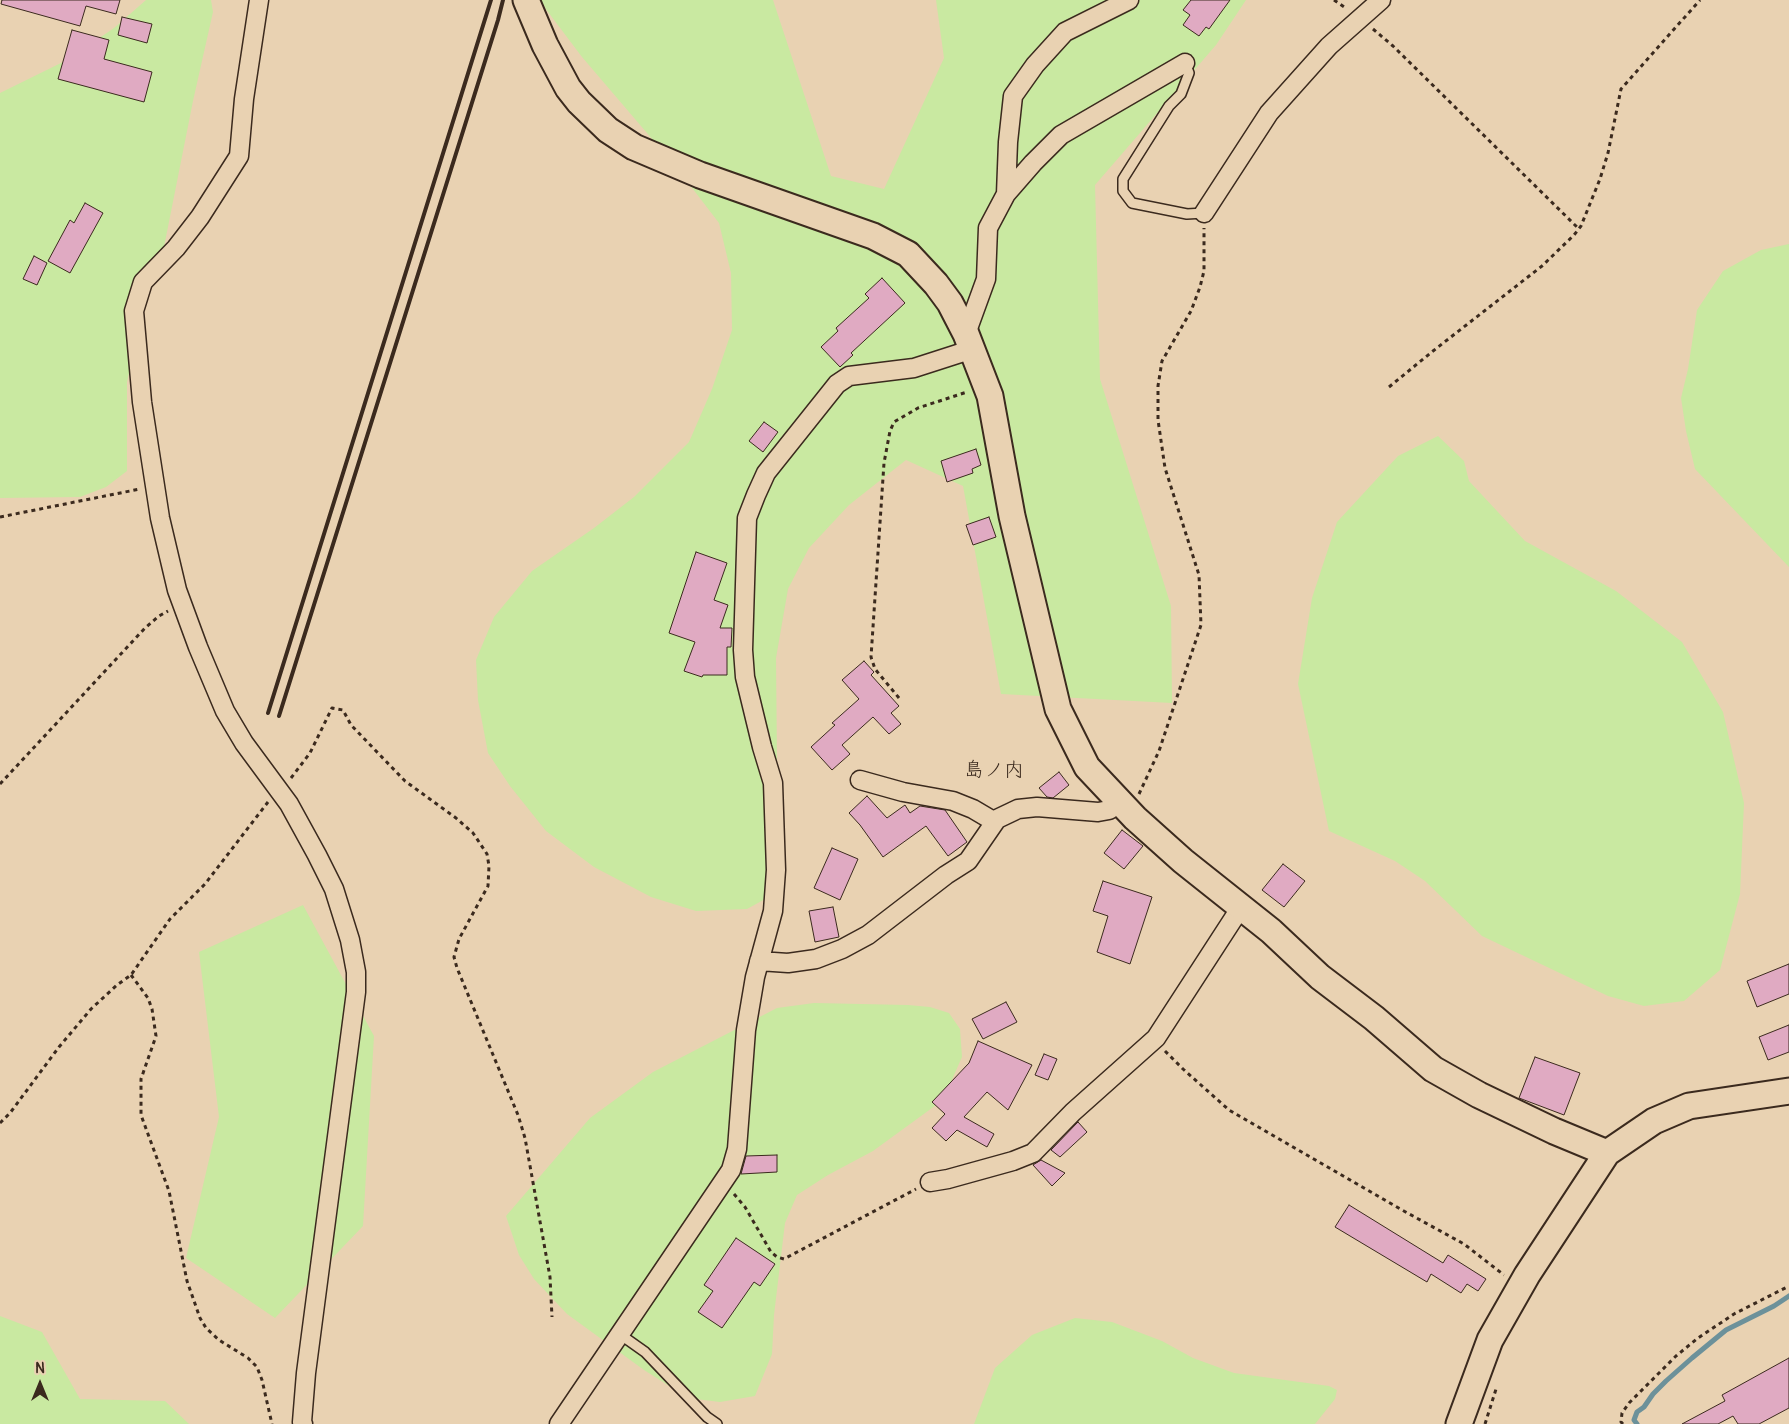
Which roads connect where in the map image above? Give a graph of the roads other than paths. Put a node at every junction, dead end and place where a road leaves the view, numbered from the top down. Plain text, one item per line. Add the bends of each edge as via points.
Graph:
1 (259, 0) edge
2 (526, 0) edge
3 (1129, 0) edge
4 (1380, 0) edge
5 (1185, 63) joint
6 (1006, 194) junction
7 (1204, 213) joint
8 (969, 342) junction
9 (860, 780) dead end
10 (1124, 806) junction
11 (994, 822) junction
12 (1241, 907) junction
13 (759, 961) junction
14 (1789, 1091) edge
15 (1607, 1153) junction
16 (930, 1182) road end
17 (621, 1335) junction
18 (303, 1424) edge
19 (559, 1424) edge
20 (717, 1424) edge
21 (1459, 1424) edge

1 - 18 street via 238,156 200,217 176,248 142,282 134,311 142,402 160,518 177,590 225,711 289,804 334,889 356,972 306,1373
2 - 8 street via 568,88 608,130 634,147 700,175 852,228 908,254 950,303
3 - 6 street via 1065,32 1013,96
4 - 7 street via 1329,46 1269,113
5 - 6 street via 1061,135
5 - 7 lane via 1189,73 1181,94 1169,106 1123,179 1123,191 1132,203 1187,214
6 - 8 street via 988,228 986,279
8 - 10 street via 987,386 994,414 1012,516 1058,709 1087,768
8 - 13 street via 914,368 849,376 837,384 766,473 747,518 744,677 774,783 776,870 773,911
9 - 11 street via 953,801
10 - 11 street via 1098,812 1037,807 1018,809
10 - 12 street via 1183,861
11 - 13 street via 968,861 868,935 842,950 816,959 788,963
12 - 15 street via 1320,977 1433,1069 1479,1095
12 - 16 street via 1156,1038 1073,1112 1033,1153
13 - 17 street via 746,1030 737,1149 731,1170
14 - 15 street via 1689,1106 1654,1121
15 - 21 street via 1527,1274 1490,1340
17 - 19 street
17 - 20 lane via 646,1352

